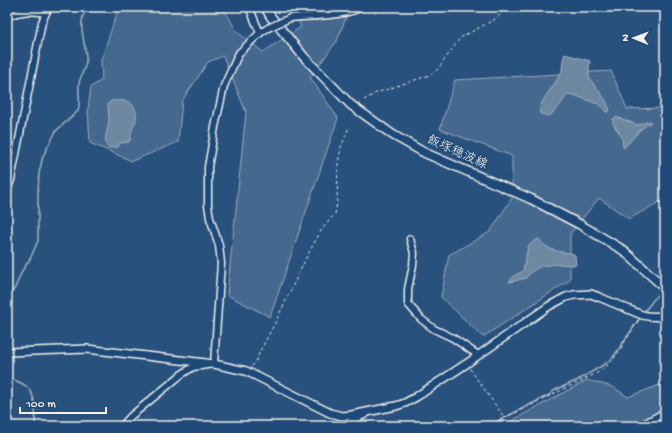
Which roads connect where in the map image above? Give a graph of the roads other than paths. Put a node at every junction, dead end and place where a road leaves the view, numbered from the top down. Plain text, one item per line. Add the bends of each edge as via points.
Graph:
1 (249, 7) edge
2 (265, 7) edge
3 (361, 7) edge
4 (47, 10) edge
5 (7, 16) edge
6 (260, 33) junction
7 (7, 192) edge
8 (410, 239) dead end
9 (665, 288) edge
10 (665, 316) edge
11 (7, 352) edge
12 (478, 355) junction
13 (214, 364) junction
14 (372, 412) junction
15 (665, 414) edge
16 (122, 426) edge
17 (341, 426) edge
18 (640, 426) edge

1 - 6 street
2 - 9 main road, 飯塚穂波線 via 304,57 351,105 393,135 425,153 531,199 579,224 623,250
3 - 6 street, bridge via 353,11 290,18
4 - 5 street via 33,10
4 - 7 street via 42,22
6 - 13 street via 239,53 224,86 208,167 208,205 219,244 221,263
8 - 12 street via 414,253 408,304 434,329
10 - 12 street via 642,315 591,294 574,295 549,306
11 - 13 street via 87,349
12 - 14 street via 405,403
13 - 14 street via 246,371 330,413 352,416
13 - 16 street via 193,367 182,374
14 - 17 street
15 - 18 street

